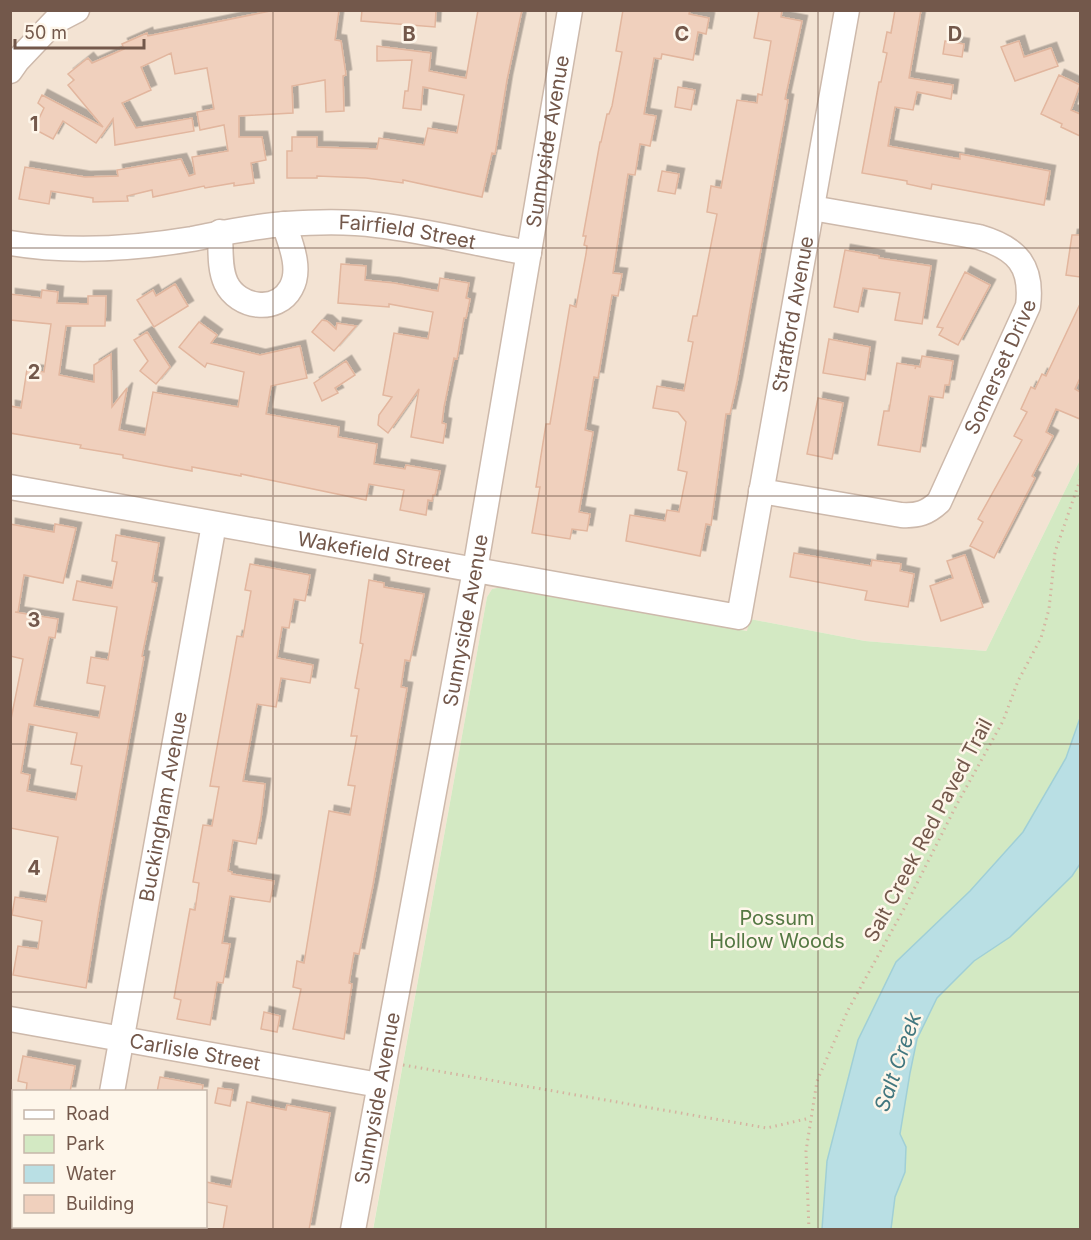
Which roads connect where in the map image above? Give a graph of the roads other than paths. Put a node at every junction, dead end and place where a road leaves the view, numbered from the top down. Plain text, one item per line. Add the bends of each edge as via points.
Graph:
1 (77, 10) edge
2 (570, 10) edge
3 (847, 10) edge
4 (48, 16) edge
5 (12, 62) edge
6 (812, 207) junction
7 (284, 224) junction
8 (220, 232) junction
9 (10, 243) edge
10 (529, 253) junction
11 (10, 487) edge
12 (762, 491) junction
13 (214, 524) junction
14 (475, 570) junction
15 (739, 617) joint
16 (10, 1019) edge
17 (122, 1038) junction
18 (381, 1073) junction
19 (112, 1090) edge
20 (353, 1230) edge

1 - 4 street
2 - 10 street, Sunnyside Avenue
3 - 6 street, Stratford Avenue
4 - 5 street
6 - 12 street, Stratford Avenue
6 - 12 street, Somerset Drive via 998,243 1021,261 1030,287 1028,306 939,502 932,509 923,514 902,515
7 - 8 street, Fairfield Street
7 - 8 street via 295,274 291,288 269,305 244,302 226,284
7 - 10 street, Fairfield Street via 376,225
8 - 9 street, Fairfield Street via 122,248 51,248
10 - 14 street, Sunnyside Avenue
11 - 13 street, Wakefield Street
12 - 15 street, Stratford Avenue
13 - 14 street, Wakefield Street
13 - 17 street, Buckingham Avenue
14 - 15 street, Wakefield Street
14 - 18 street, Sunnyside Avenue
16 - 17 street, Carlisle Street
17 - 18 street, Carlisle Street
17 - 19 street, Buckingham Avenue
18 - 20 street, Sunnyside Avenue

